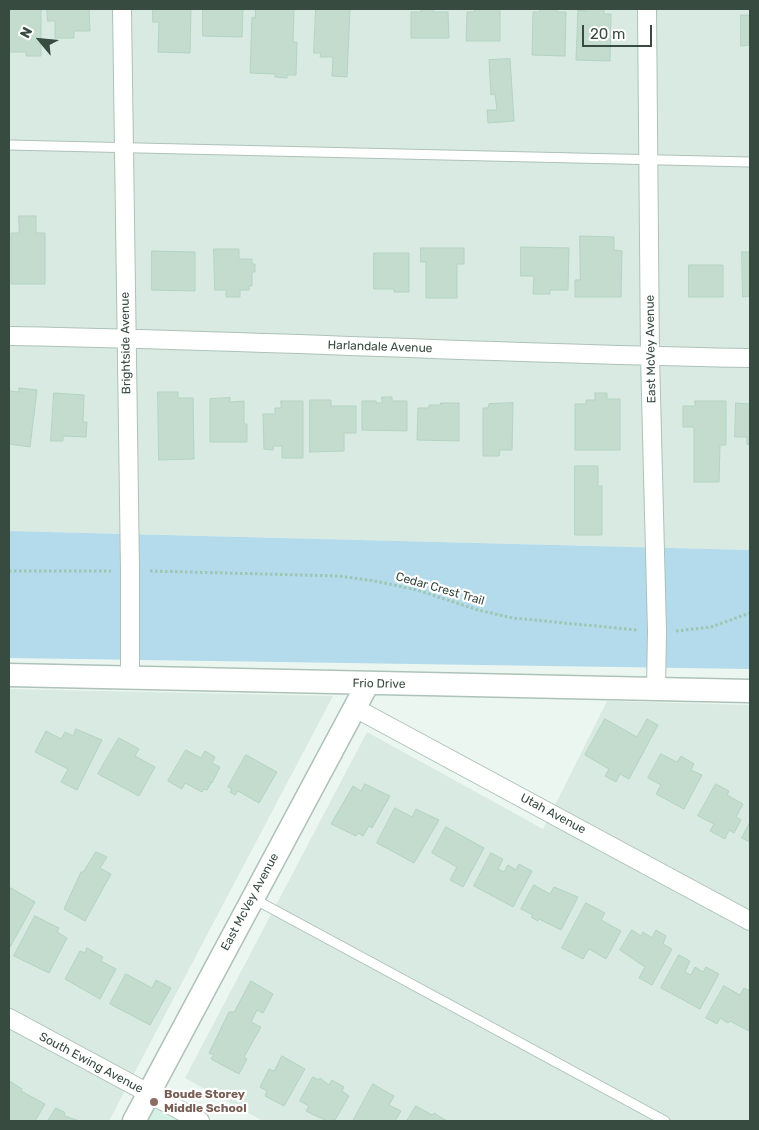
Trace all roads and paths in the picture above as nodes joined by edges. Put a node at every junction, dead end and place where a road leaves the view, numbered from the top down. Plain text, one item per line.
1 (122, 9) edge
2 (648, 9) edge
3 (9, 145) edge
4 (123, 148) junction
5 (648, 159) junction
6 (750, 162) edge
7 (9, 336) edge
8 (126, 338) junction
9 (650, 356) junction
10 (750, 358) edge
11 (9, 571) edge
12 (118, 571) dead end
13 (149, 571) dead end
14 (750, 613) edge
15 (644, 630) dead end
16 (668, 631) dead end
17 (9, 675) edge
18 (130, 677) junction
19 (368, 684) junction
20 (656, 689) junction
21 (750, 690) edge
22 (356, 708) junction
23 (252, 898) junction
24 (750, 921) edge
25 (9, 1018) edge
26 (149, 1094) junction
27 (134, 1121) edge
28 (200, 1121) edge
29 (664, 1121) edge

1 - 4 street, Brightside Avenue
2 - 5 street, East McVey Avenue
3 - 4 lane
4 - 5 lane
4 - 8 street, Brightside Avenue
5 - 6 lane
5 - 9 street, East McVey Avenue
7 - 8 street, Harlandale Avenue
8 - 9 street, Harlandale Avenue
8 - 18 street, Brightside Avenue
9 - 10 street, Harlandale Avenue
9 - 20 street, East McVey Avenue
11 - 12 path
13 - 15 path, Cedar Crest Trail
14 - 16 path
17 - 18 street, Frio Drive
18 - 19 street, Frio Drive
19 - 20 street, Frio Drive
19 - 22 street, East McVey Avenue
20 - 21 street, Frio Drive
22 - 23 street, East McVey Avenue
22 - 24 street, Utah Avenue
23 - 26 street, East McVey Avenue
23 - 29 lane
25 - 26 street, South Ewing Avenue
26 - 27 street, East McVey Avenue
26 - 28 street, South Ewing Avenue

